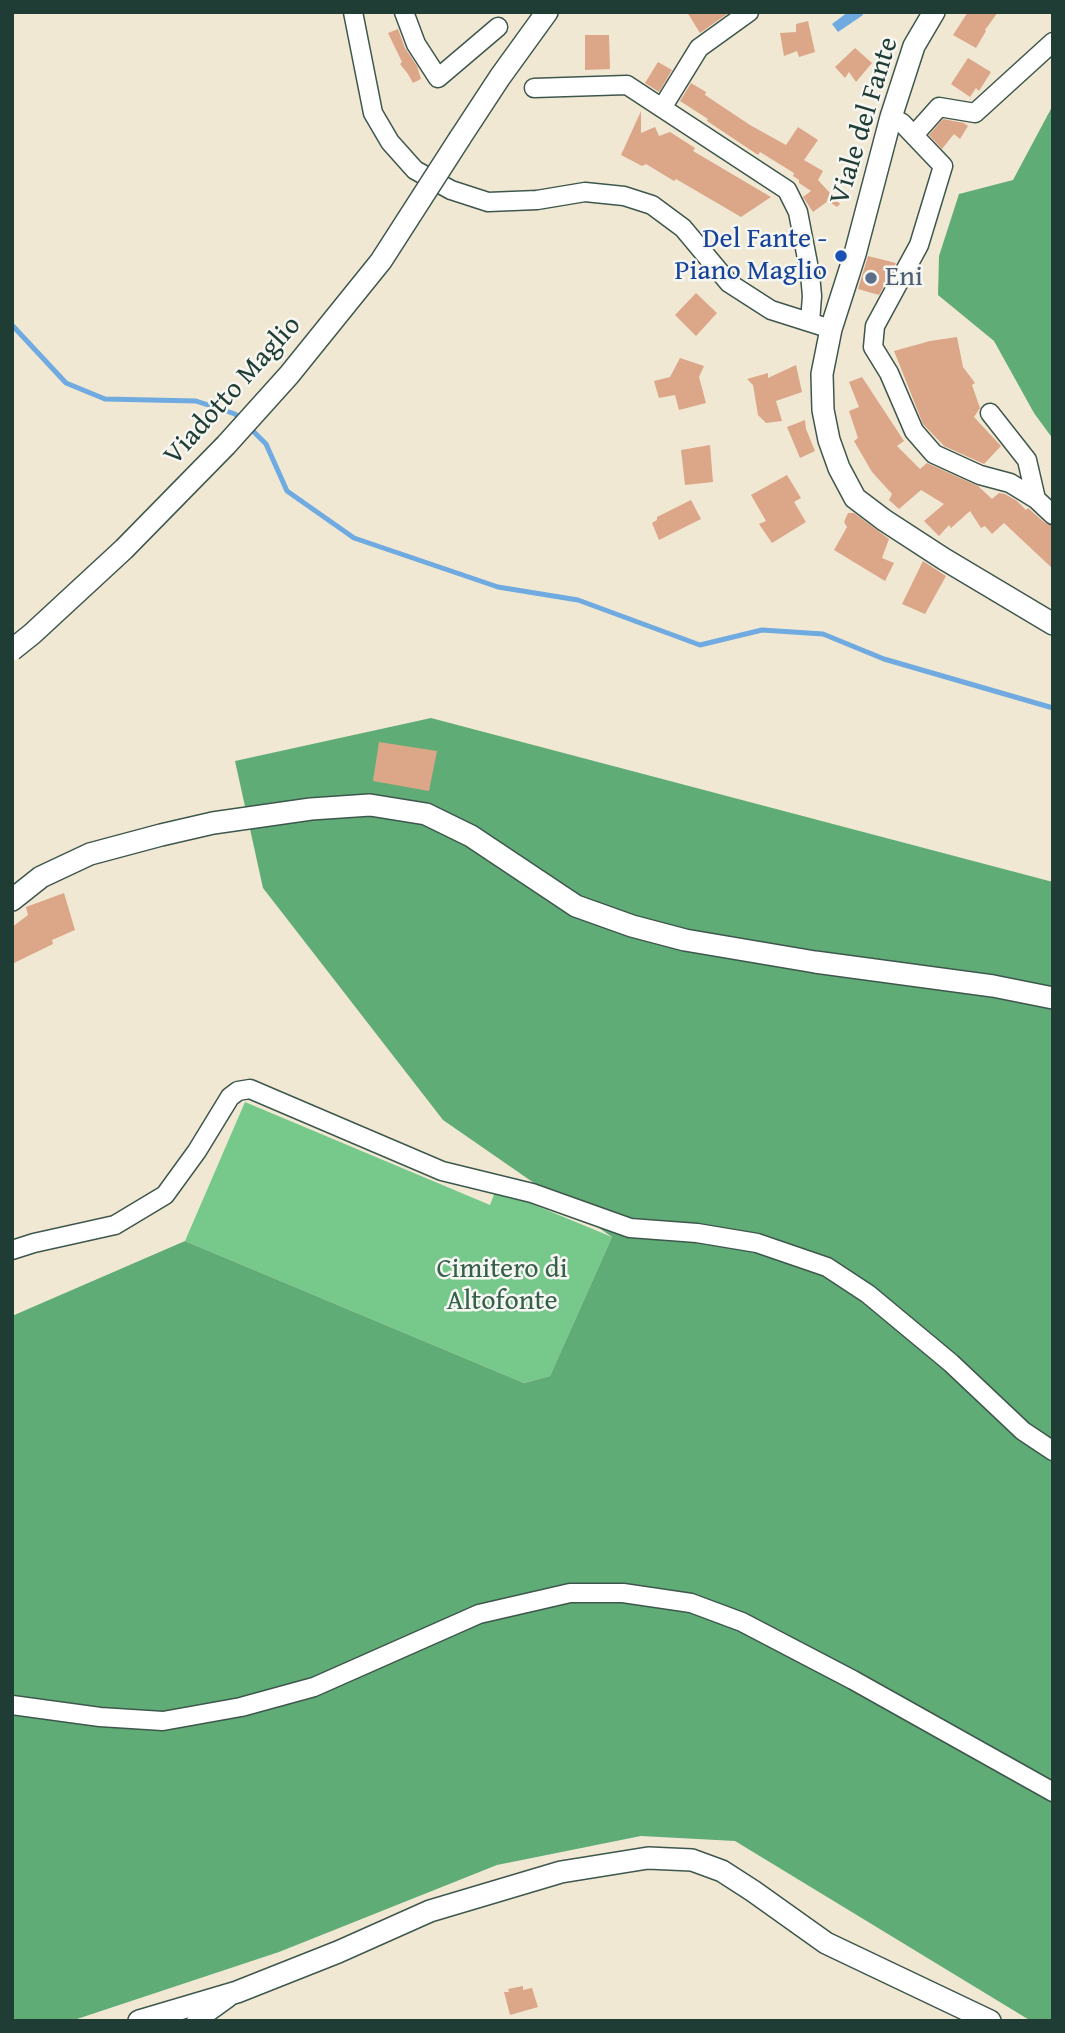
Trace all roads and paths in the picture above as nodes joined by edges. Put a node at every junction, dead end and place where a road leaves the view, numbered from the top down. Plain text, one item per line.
1 (353, 12) edge
2 (404, 12) edge
3 (547, 12) edge
4 (749, 12) edge
5 (934, 12) edge
6 (498, 27) dead end
7 (1053, 42) edge
8 (534, 88) dead end
9 (662, 108) junction
10 (891, 117) junction
11 (914, 135) junction
12 (810, 323) junction
13 (831, 329) junction
14 (990, 413) dead end
15 (1036, 499) junction
16 (1053, 515) edge
17 (1053, 624) edge
18 (12, 649) edge
19 (12, 900) edge
20 (1053, 998) edge
21 (12, 1250) edge
22 (1053, 1451) edge
23 (12, 1705) edge
24 (1053, 1792) edge
25 (237, 1992) junction
26 (139, 2021) edge
27 (196, 2021) edge
28 (990, 2021) edge

1 - 12 street
2 - 6 street
3 - 18 main road, Viadotto Maglio, bridge
4 - 9 street
5 - 10 main road, Viale del Fante
7 - 11 street
8 - 9 street
9 - 12 street
10 - 11 street
10 - 13 main road, Viale del Fante
11 - 15 street
12 - 13 street
13 - 17 main road, Viale del Fante
14 - 15 street
15 - 16 street
19 - 20 main road
21 - 22 street
23 - 24 street
25 - 26 main road
25 - 27 street
25 - 28 main road

